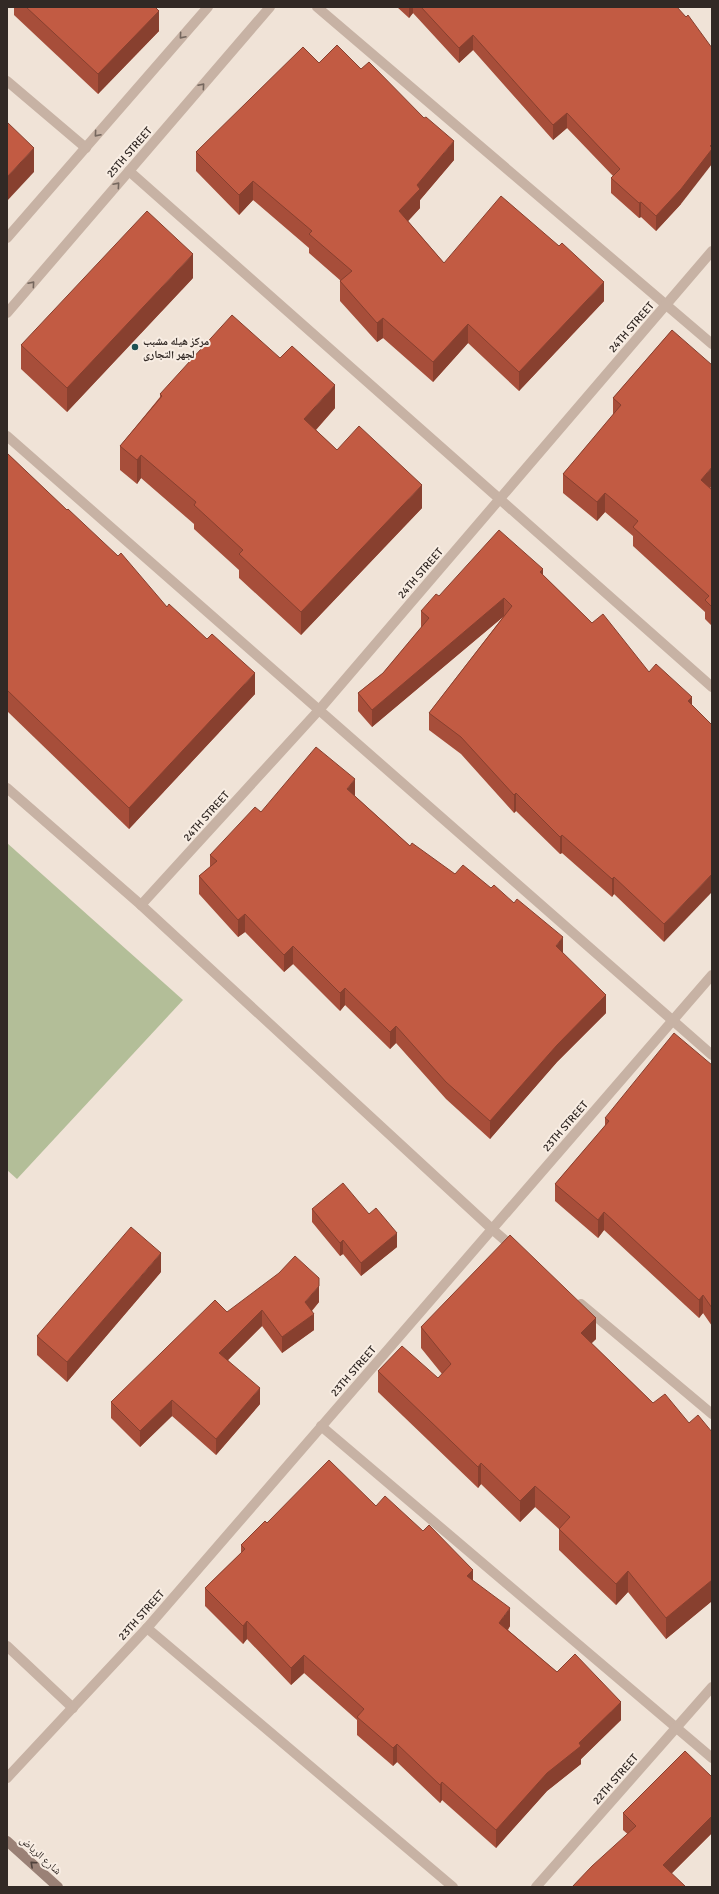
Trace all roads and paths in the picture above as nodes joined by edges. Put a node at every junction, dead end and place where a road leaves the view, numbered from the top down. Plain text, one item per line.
1 (208, 7) edge
2 (270, 7) edge
3 (317, 7) edge
4 (7, 81) edge
5 (86, 148) junction
6 (129, 172) junction
7 (7, 238) edge
8 (712, 251) edge
9 (666, 305) junction
10 (7, 313) edge
11 (712, 344) edge
12 (7, 436) edge
13 (500, 499) junction
14 (712, 687) edge
15 (319, 710) junction
16 (7, 788) edge
17 (141, 905) junction
18 (712, 974) edge
19 (672, 1021) junction
20 (712, 1056) edge
21 (492, 1230) junction
22 (522, 1255) edge
23 (571, 1296) edge
24 (712, 1414) edge
25 (321, 1426) junction
26 (147, 1628) junction
27 (7, 1646) edge
28 (712, 1687) edge
29 (73, 1708) junction
30 (677, 1728) junction
31 (712, 1758) edge
32 (7, 1778) edge
33 (7, 1842) edge
34 (58, 1887) edge
35 (453, 1887) edge
36 (536, 1887) edge

1 -> 5 street
6 -> 2 street, 25TH STREET
3 - 9 street
4 - 5 street
5 - 7 street
10 -> 6 street, 25TH STREET
6 - 13 street
8 - 9 street, 24TH STREET
9 - 11 street
9 - 13 street, 24TH STREET
12 - 15 street
13 - 14 street
13 - 15 street, 24TH STREET
15 - 17 street, 24TH STREET
15 - 19 street
16 - 17 street
17 - 21 street
18 - 19 street, 23TH STREET
19 - 20 street
19 - 21 street, 23TH STREET
21 - 22 street
21 - 25 street, 23TH STREET
23 - 24 street
25 - 26 street, 23TH STREET
25 - 30 street
26 - 29 street, 23TH STREET
26 - 35 street
27 - 29 street
28 - 30 street, 22TH STREET
29 - 32 street, 23TH STREET
30 - 31 street
30 - 36 street, 22TH STREET
34 -> 33 main road, شارع الرياض

